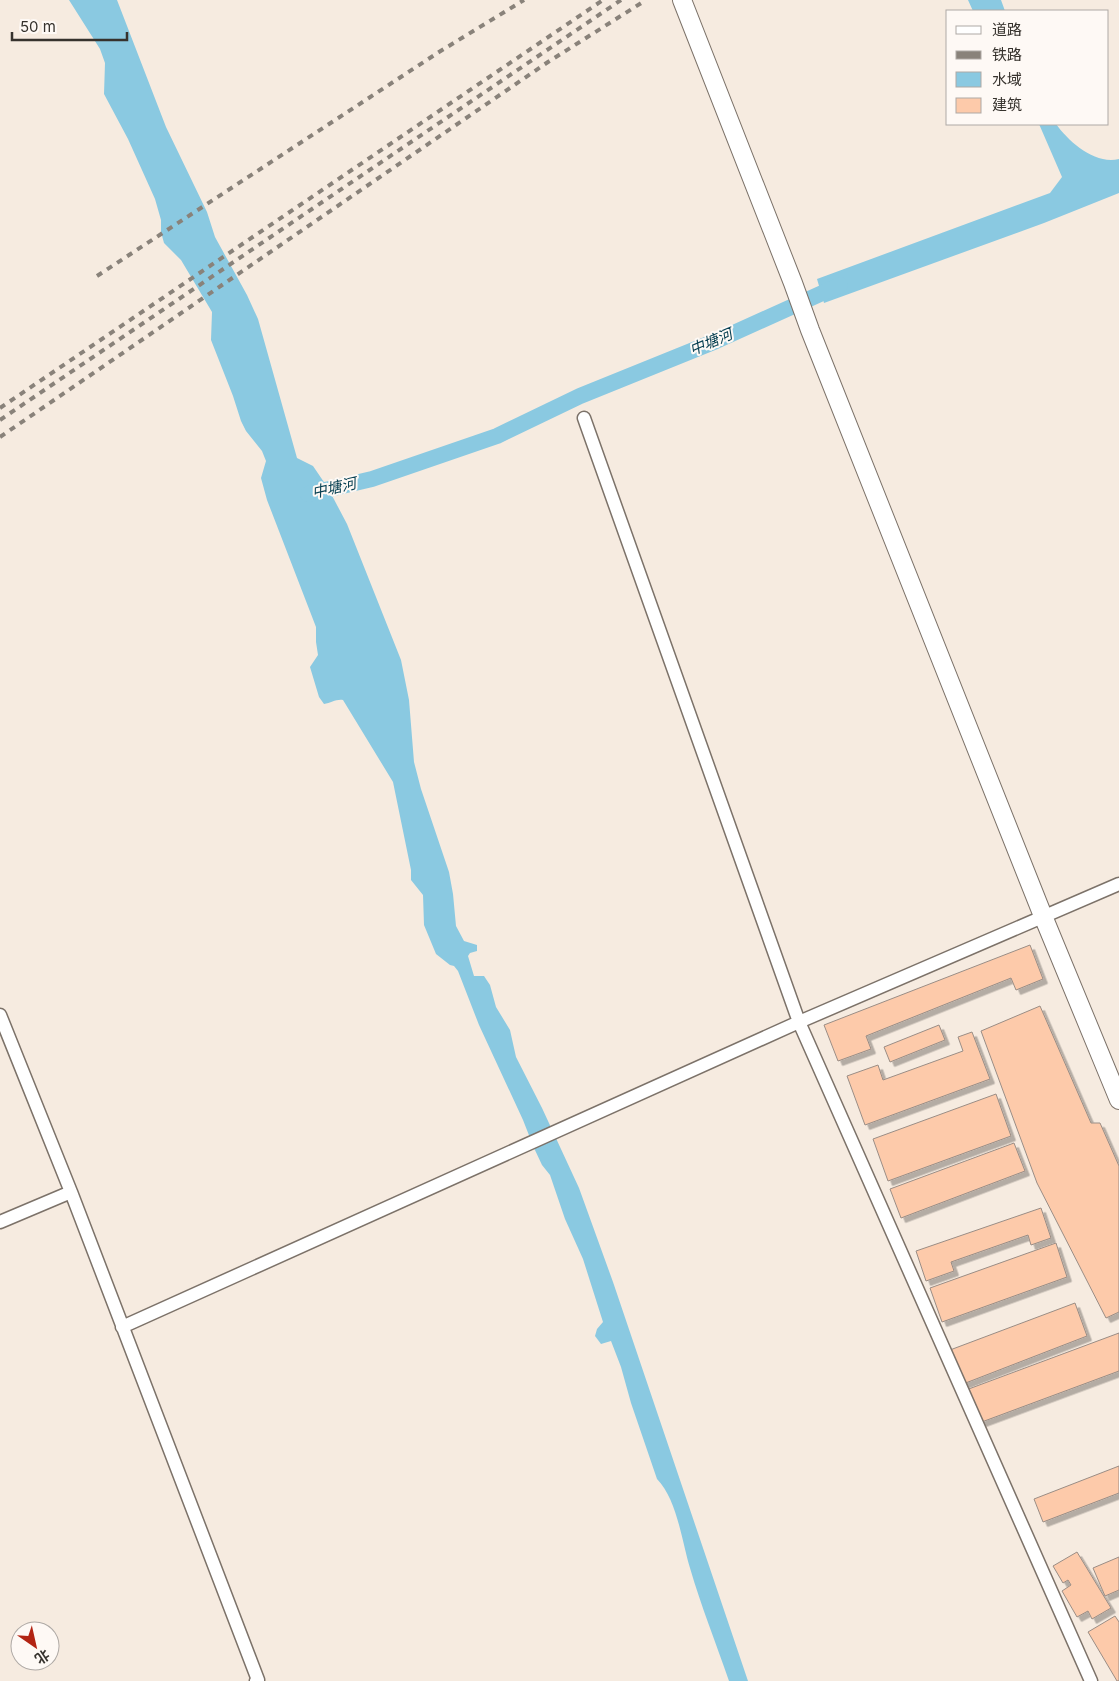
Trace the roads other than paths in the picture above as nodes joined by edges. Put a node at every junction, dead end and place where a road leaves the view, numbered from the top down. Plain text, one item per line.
1 (682, 0) edge
2 (584, 418) dead end
3 (1119, 884) edge
4 (1043, 916) junction
5 (0, 1015) edge
6 (799, 1022) junction
7 (1119, 1100) edge
8 (71, 1192) junction
9 (0, 1222) edge
10 (122, 1327) junction
11 (256, 1681) edge
12 (1091, 1681) edge

1 - 4 main road
2 - 6 street
3 - 4 street
4 - 6 street
4 - 7 main road
5 - 8 street
6 - 10 street
6 - 12 street
8 - 9 street
8 - 10 street
10 - 11 street

